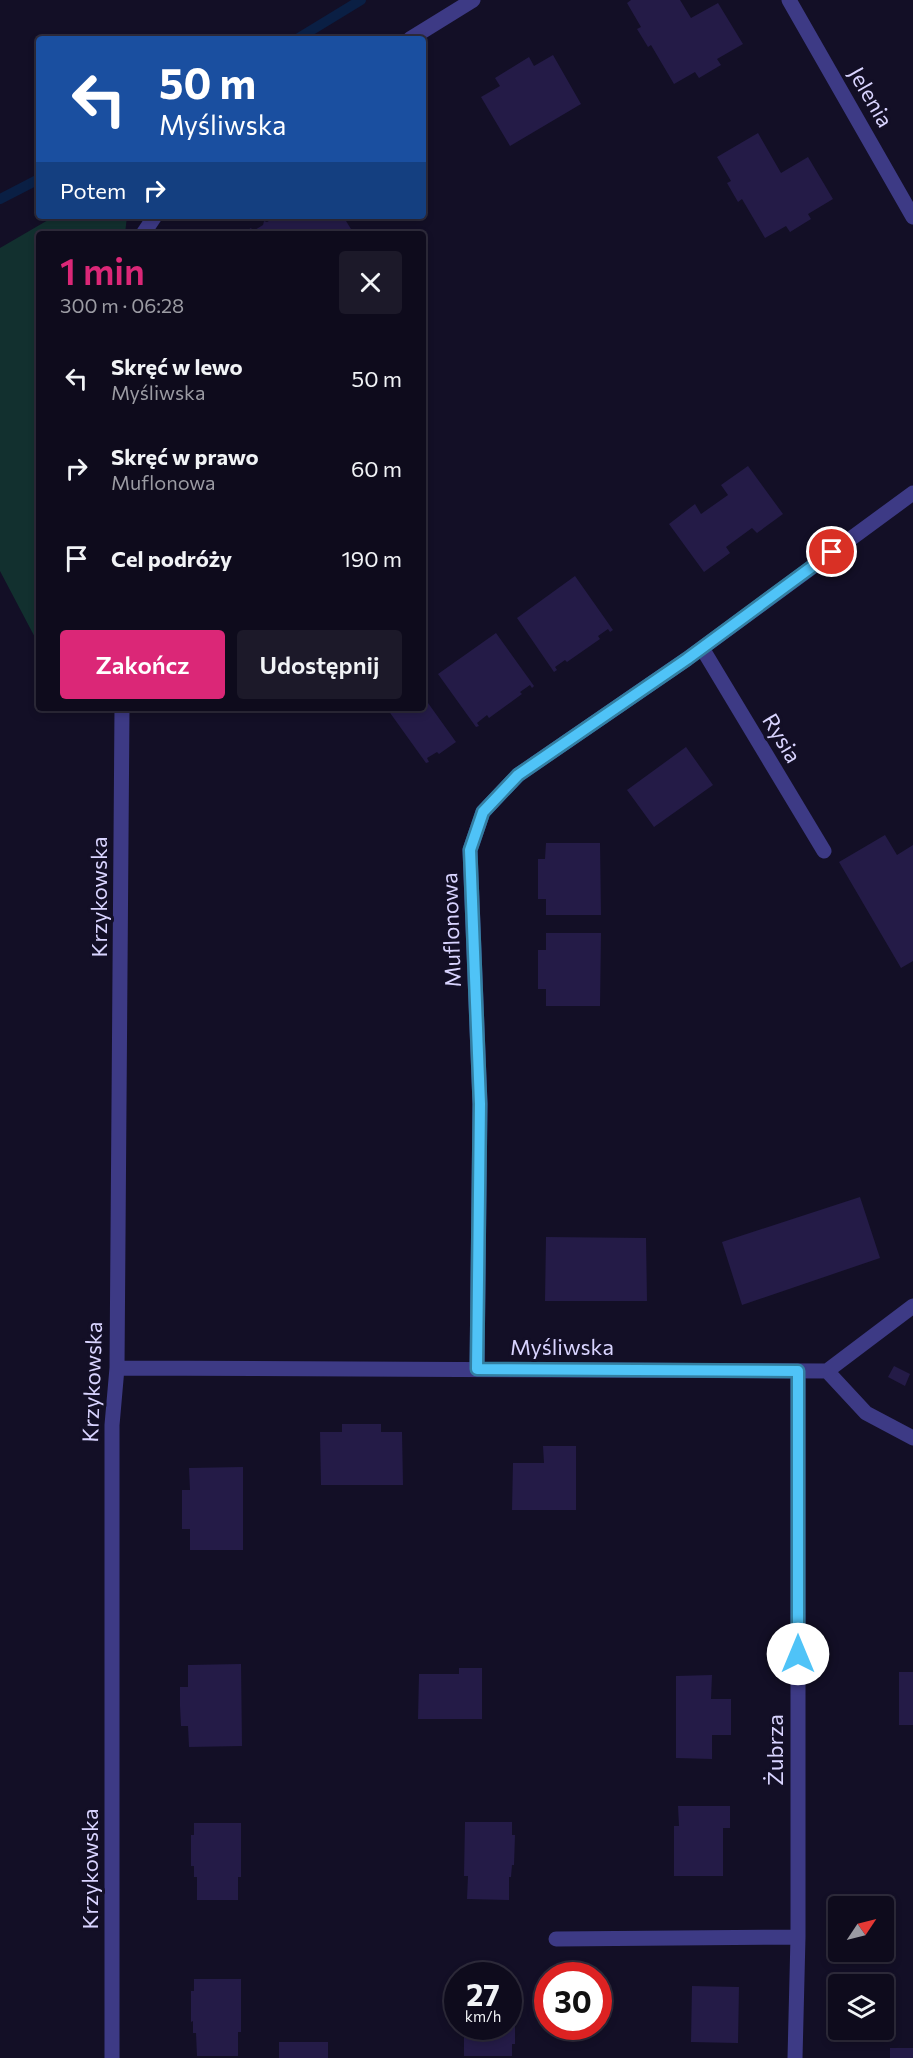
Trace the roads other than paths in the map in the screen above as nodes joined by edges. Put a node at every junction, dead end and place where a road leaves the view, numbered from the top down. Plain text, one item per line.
1 (474, 0) edge
2 (789, 0) edge
3 (415, 36) edge
4 (913, 217) edge
5 (913, 493) edge
6 (702, 648) junction
7 (122, 711) edge
8 (824, 851) dead end
9 (913, 1306) edge
10 (117, 1368) junction
11 (477, 1369) junction
12 (798, 1371) junction
13 (828, 1371) junction
14 (913, 1438) edge
15 (798, 1937) junction
16 (556, 1940) dead end
17 (112, 2058) edge
18 (795, 2058) edge

1 - 3 street
2 - 4 street, Jelenia
5 - 6 street, Muflonowa
6 - 8 street, Rysia
6 - 11 street, Muflonowa
7 - 10 street, Krzykowska
9 - 13 street
10 - 11 street, Myśliwska
10 - 17 street, Krzykowska
11 - 12 street, Myśliwska
12 - 13 street, Myśliwska
12 - 15 street, Żubrza
13 - 14 street
15 - 16 street
15 - 18 street, Żubrza

